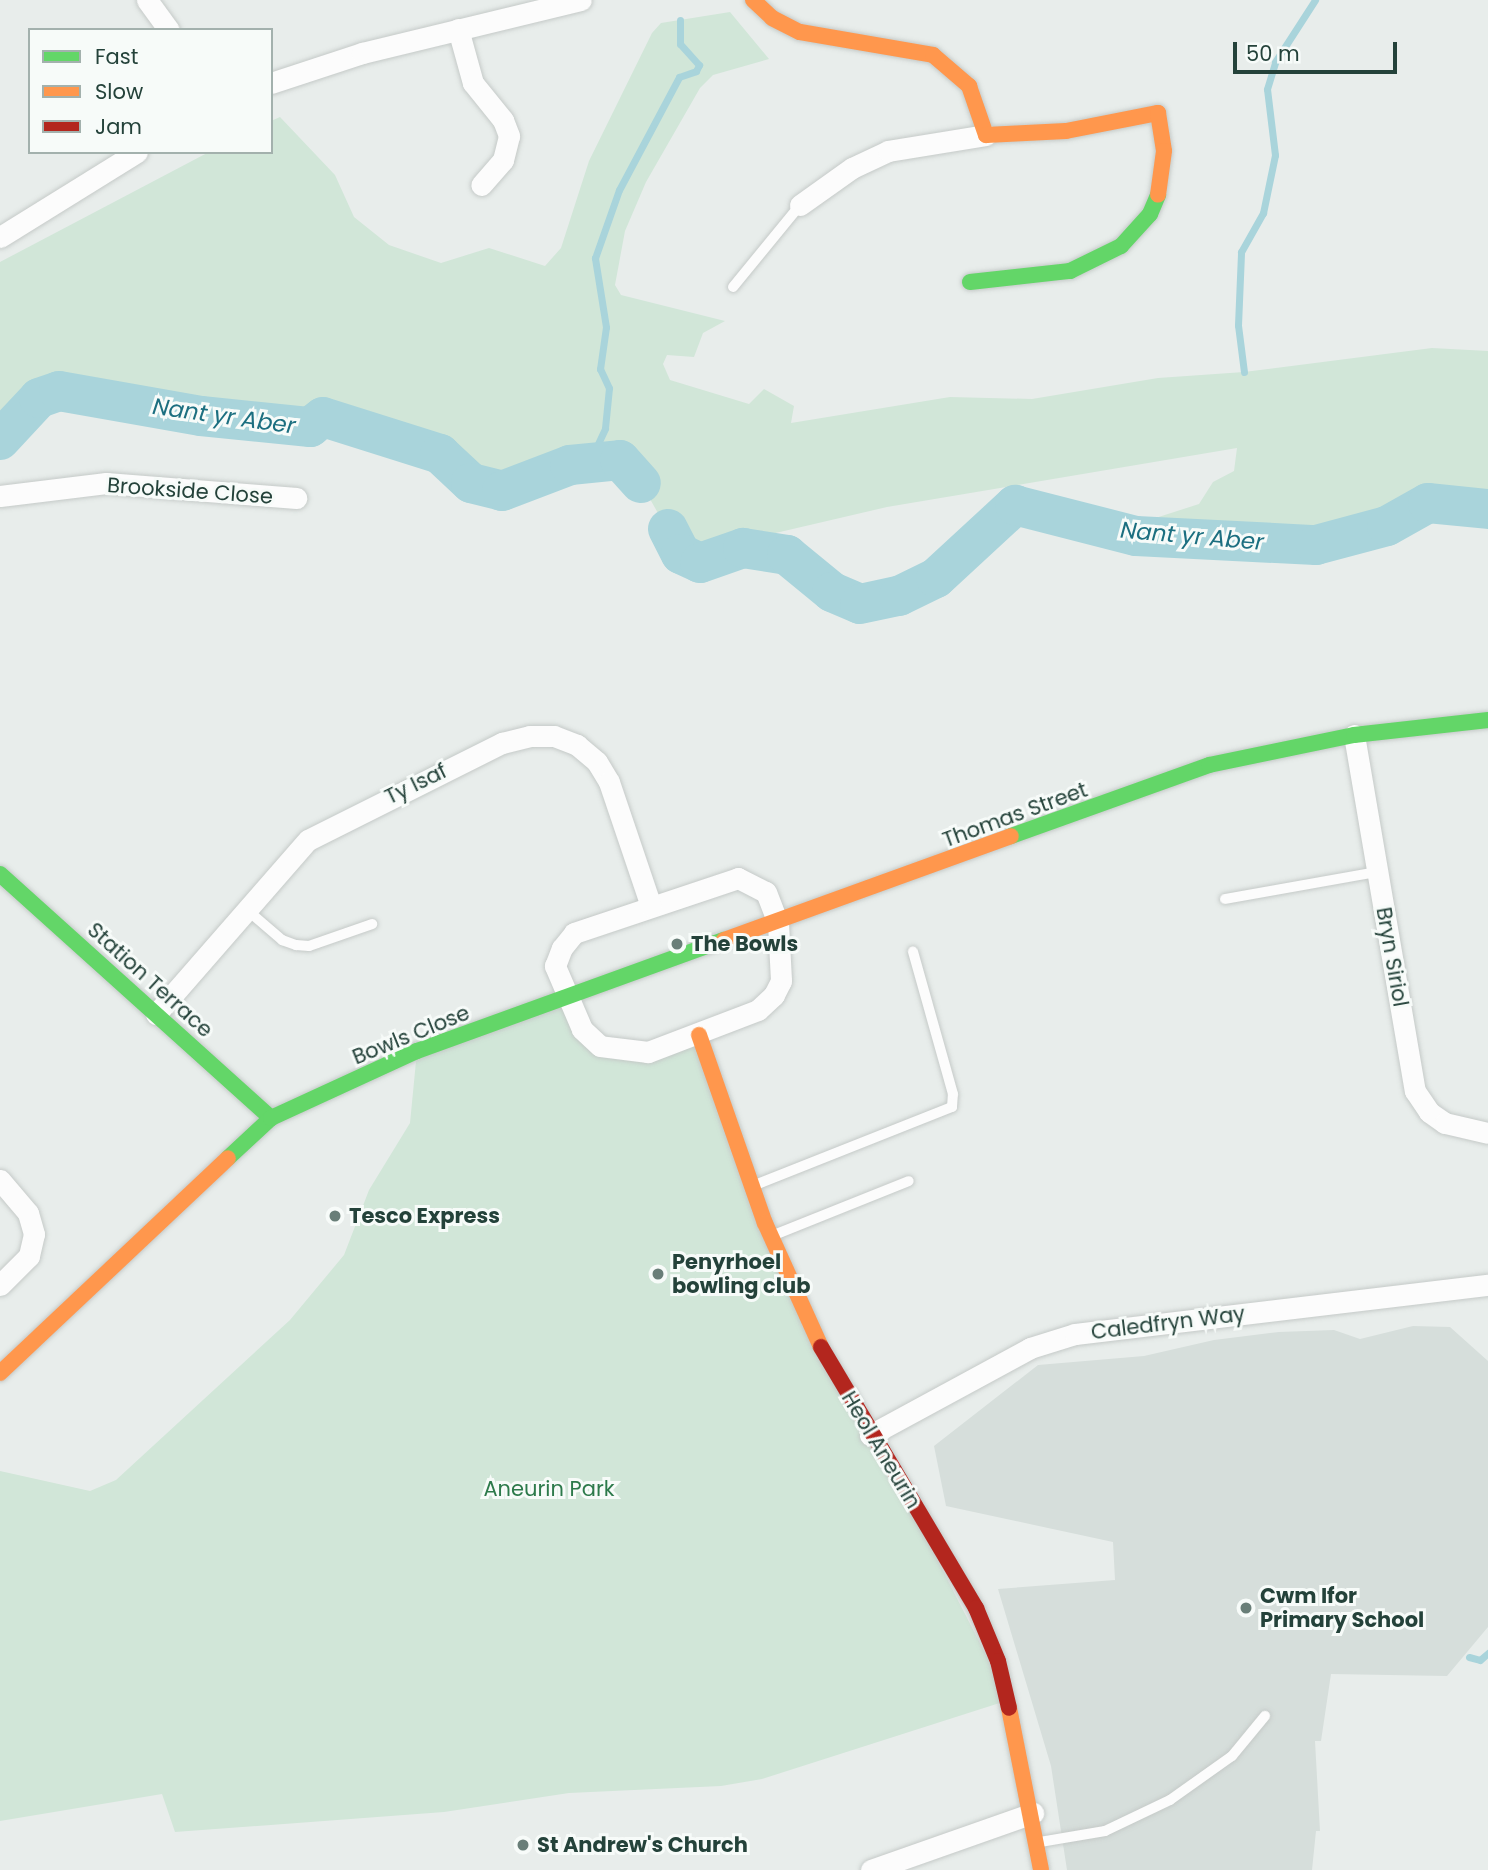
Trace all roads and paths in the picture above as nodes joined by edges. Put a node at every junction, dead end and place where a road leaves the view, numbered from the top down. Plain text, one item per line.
1 (147, 0) edge
2 (581, 0) edge
3 (754, 0) edge
4 (168, 28) edge
5 (458, 29) junction
6 (273, 82) edge
7 (986, 135) junction
8 (134, 154) edge
9 (481, 184) dead end
10 (800, 205) joint
11 (0, 237) edge
12 (970, 282) dead end
13 (733, 287) dead end
14 (0, 496) edge
15 (296, 498) dead end
16 (1488, 720) edge
17 (1354, 735) junction
18 (1377, 872) junction
19 (0, 874) edge
20 (1225, 899) dead end
21 (651, 906) junction
22 (246, 909) junction
23 (778, 923) junction
24 (372, 924) dead end
25 (913, 952) dead end
26 (569, 997) junction
27 (156, 1014) junction
28 (699, 1035) junction
29 (271, 1118) junction
30 (1488, 1133) edge
31 (0, 1180) edge
32 (909, 1181) dead end
33 (752, 1186) junction
34 (771, 1236) junction
35 (0, 1285) edge
36 (1488, 1285) edge
37 (0, 1373) edge
38 (870, 1435) junction
39 (1265, 1716) dead end
40 (1033, 1813) junction
41 (1038, 1843) junction
42 (872, 1870) edge
43 (1041, 1870) edge

1 - 4 street
2 - 5 street
3 - 7 main road
5 - 6 street
5 - 9 street
7 - 10 street
7 - 12 main road
8 - 11 street
10 - 13 lane
14 - 15 street, Brookside Close
16 - 17 main road, Thomas Street
17 - 18 street, Bryn Siriol
17 - 23 main road, Thomas Street
18 - 20 lane
18 - 30 street, Bryn Siriol
19 - 27 main road, Station Terrace
21 - 22 street, Ty Isaf
21 - 23 street
21 - 26 street
22 - 24 lane
22 - 27 street, Ty Isaf
23 - 26 main road, Thomas Street
23 - 28 street
25 - 33 lane
26 - 28 street
26 - 29 main road, Bowls Close
27 - 29 main road, Station Terrace
28 - 33 main road, Heol Aneurin
29 - 37 main road, Bowls Close
31 - 35 street
32 - 34 lane
33 - 34 main road, Heol Aneurin
34 - 38 main road, Heol Aneurin
36 - 38 street, Caledfryn Way
38 - 40 main road, Heol Aneurin
39 - 41 lane
40 - 41 main road, Heol Aneurin
40 - 42 street
41 - 43 main road, Heol Aneurin

